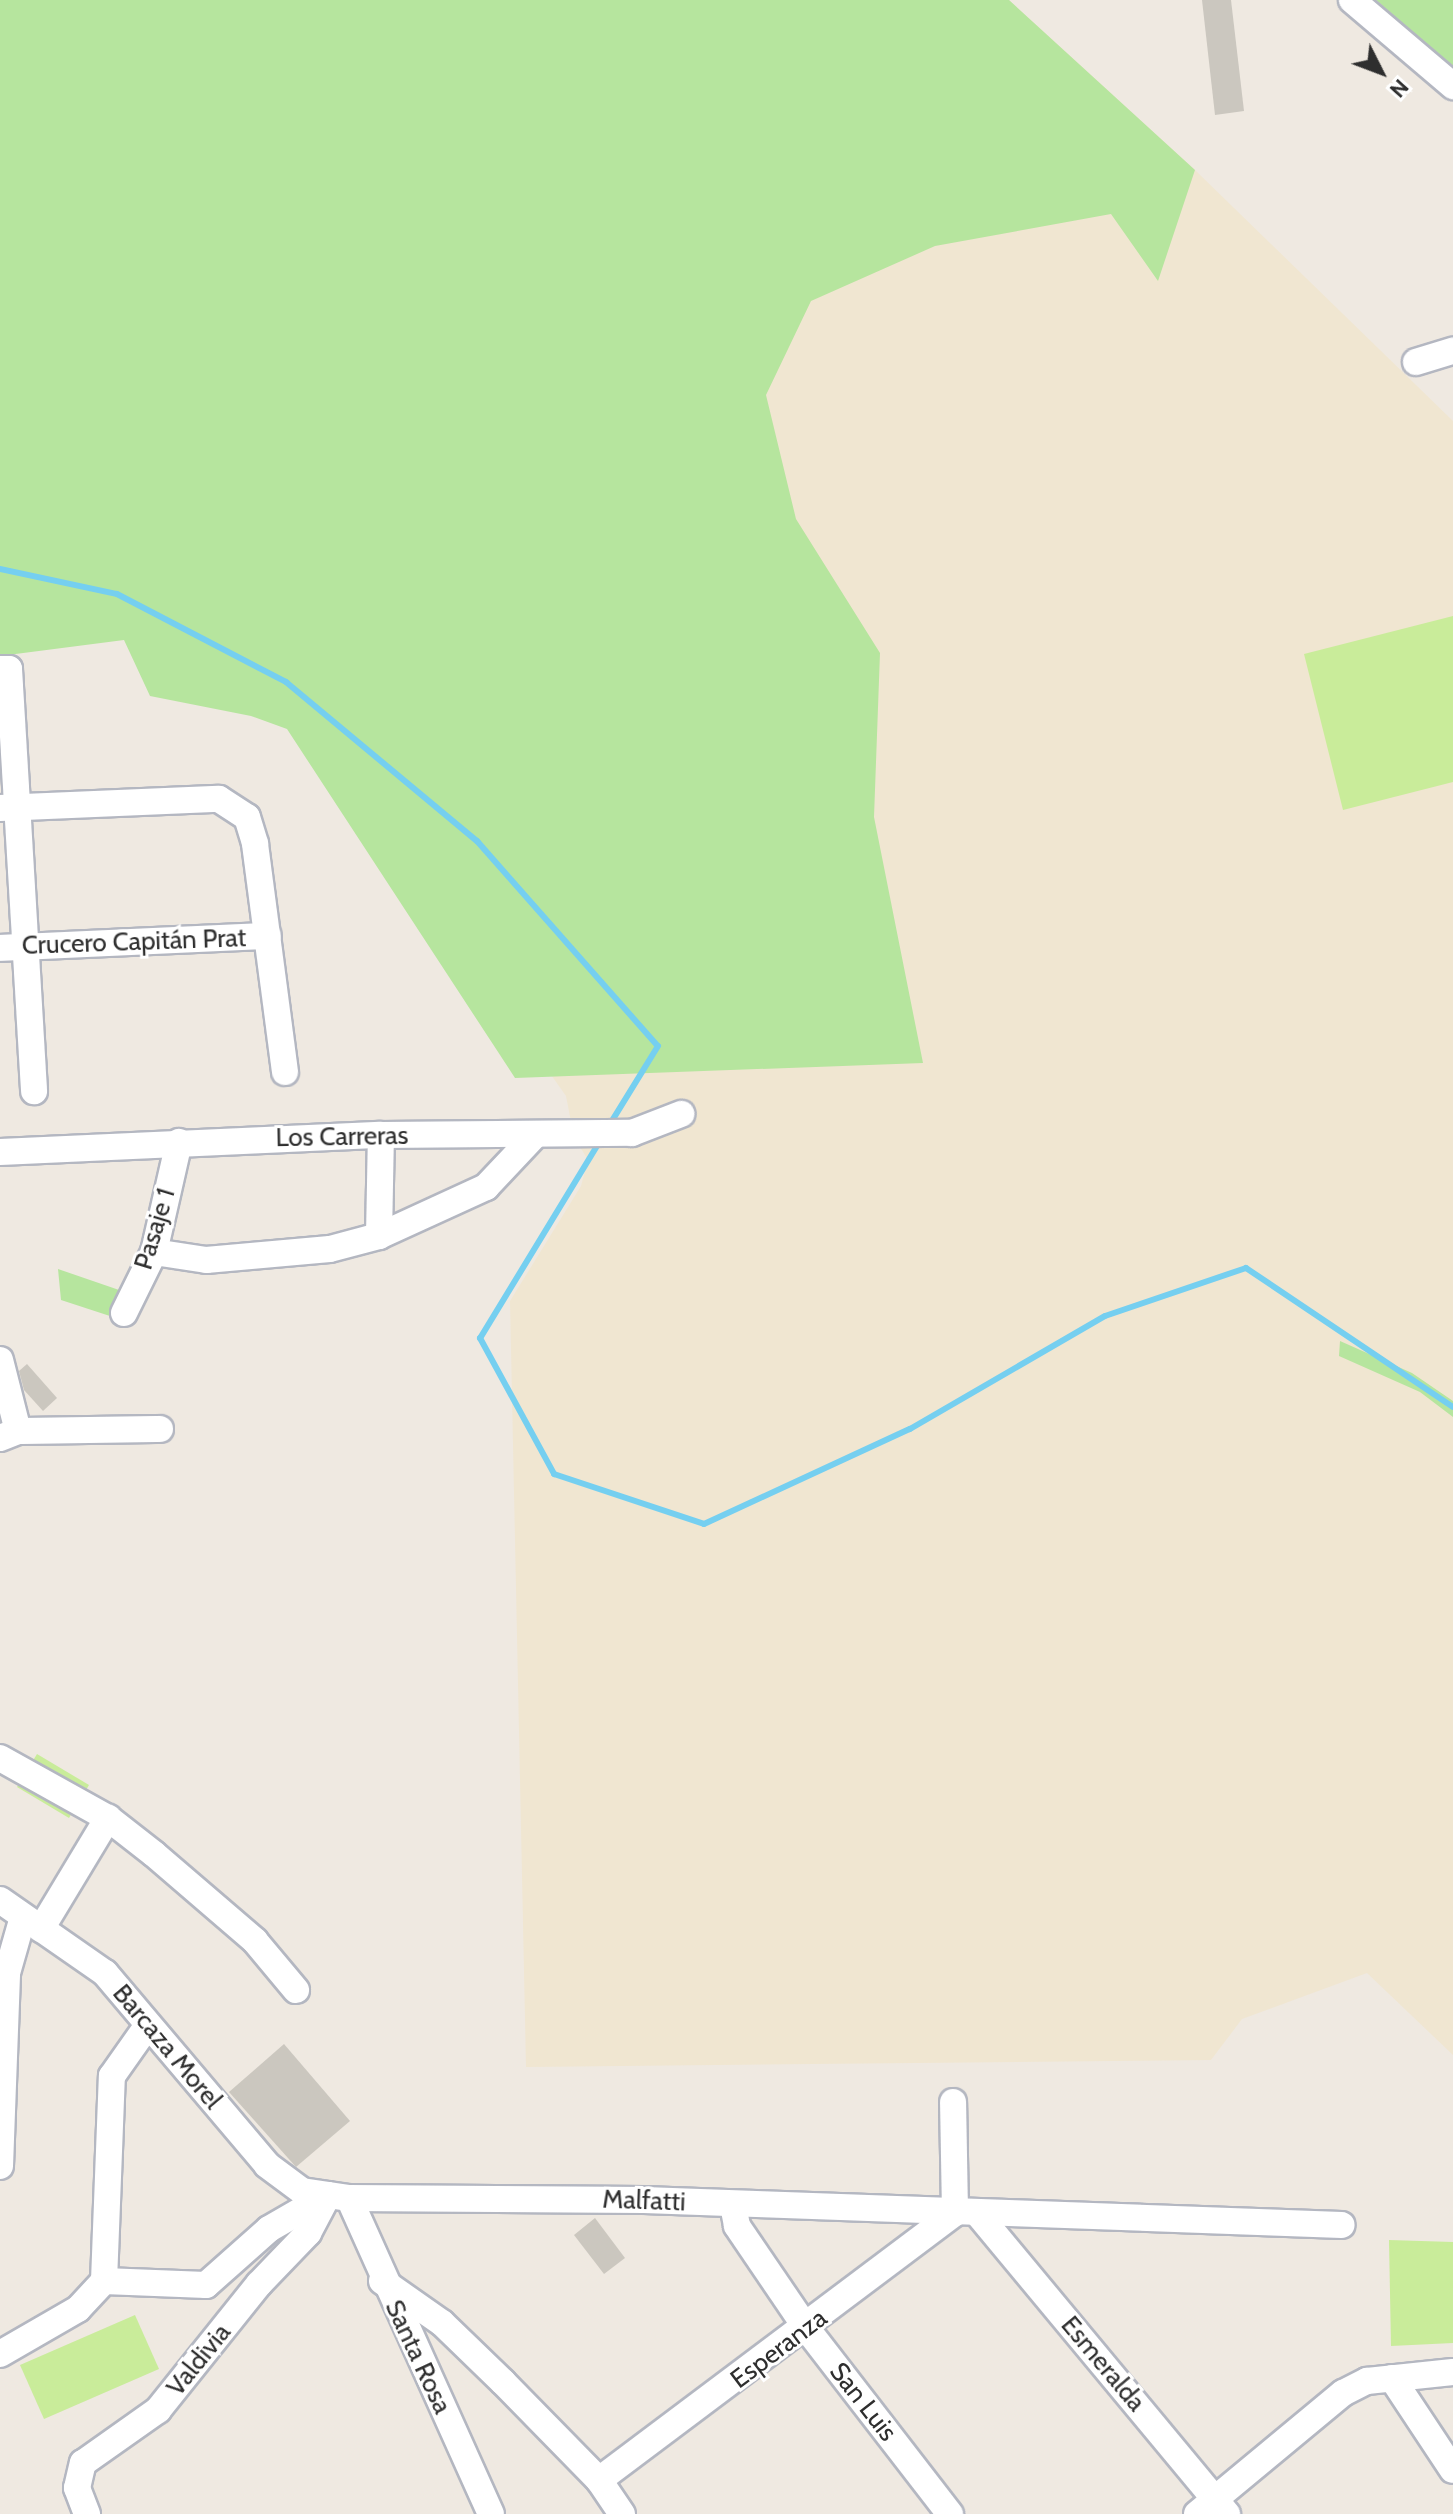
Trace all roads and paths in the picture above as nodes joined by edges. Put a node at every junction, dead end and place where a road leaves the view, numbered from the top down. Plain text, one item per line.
1 (1352, 0) edge
2 (1453, 86) edge
3 (1453, 351) edge
4 (1416, 362) dead end
5 (4, 669) edge
6 (7, 808) edge
7 (268, 936) junction
8 (11, 947) edge
9 (285, 1072) dead end
10 (34, 1091) dead end
11 (681, 1114) dead end
12 (381, 1135) junction
13 (535, 1135) junction
14 (179, 1142) junction
15 (0, 1152) edge
16 (379, 1236) junction
17 (154, 1252) junction
18 (124, 1313) dead end
19 (0, 1360) edge
20 (160, 1429) dead end
21 (9, 1435) edge
22 (0, 1758) edge
23 (108, 1818) junction
24 (0, 1900) edge
25 (32, 1923) junction
26 (296, 1990) dead end
27 (148, 2025) junction
28 (953, 2102) dead end
29 (0, 2166) edge
30 (338, 2197) junction
31 (733, 2205) junction
32 (966, 2214) junction
33 (1342, 2225) dead end
34 (382, 2280) junction
35 (104, 2281) junction
36 (807, 2329) junction
37 (0, 2354) edge
38 (1453, 2372) edge
39 (1392, 2378) junction
40 (1453, 2470) edge
41 (599, 2480) junction
42 (1213, 2509) edge
43 (483, 2512) edge
44 (87, 2514) edge
45 (622, 2514) edge
46 (950, 2514) edge

1 - 2 street
3 - 4 street
5 - 6 street
6 - 7 street
6 - 8 street
7 - 8 street, Crucero Capitán Prat
7 - 9 street
8 - 10 street
11 - 13 street, Los Carreras
12 - 13 street, Los Carreras
12 - 14 street, Los Carreras
12 - 16 street
13 - 16 street
14 - 15 street, Los Carreras
14 - 17 street, Pasaje 1
16 - 17 street
17 - 18 street, Pasaje 1
19 - 21 street
20 - 21 street
22 - 23 street
23 - 25 street
23 - 26 street
24 - 25 street, Barcaza Morel
25 - 27 street, Barcaza Morel
25 - 29 street
27 - 30 street, Barcaza Morel
27 - 35 street
28 - 32 street
30 - 31 street, Malfatti
30 - 34 street, Santa Rosa
30 - 35 street
30 - 44 street, Valdivia
31 - 32 street, Malfatti
31 - 36 street, San Luis
32 - 33 street, Malfatti
32 - 36 street, Esperanza
32 - 42 street, Esmeralda
34 - 41 street
34 - 43 street, Santa Rosa
35 - 37 street
36 - 41 street, Esperanza
36 - 46 street, San Luis
38 - 39 street
39 - 40 street
39 - 42 street
41 - 45 street

